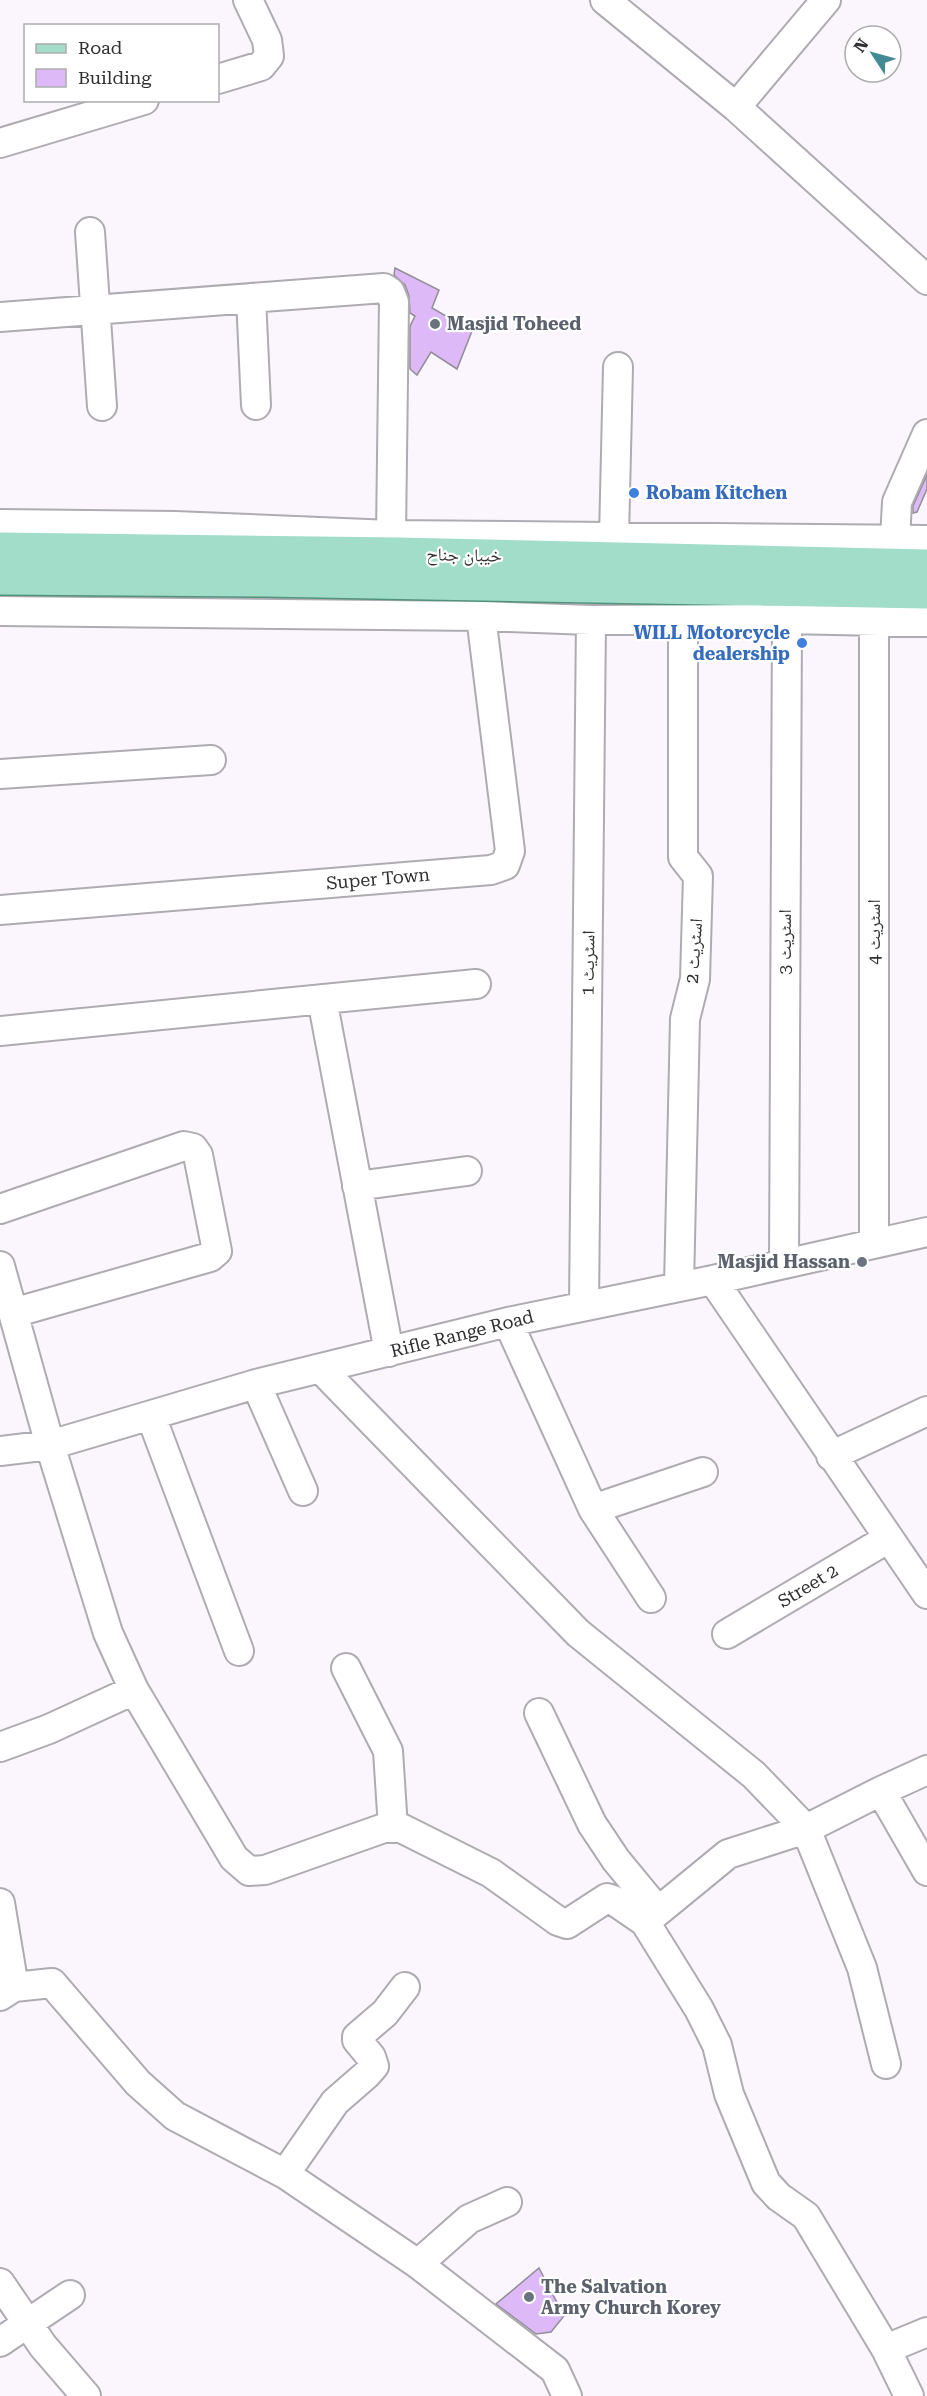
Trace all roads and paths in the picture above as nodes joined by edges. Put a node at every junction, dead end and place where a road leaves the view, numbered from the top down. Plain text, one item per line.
1 (248, 0) edge
2 (605, 0) edge
3 (826, 0) edge
4 (219, 79) edge
5 (137, 102) edge
6 (736, 107) junction
7 (0, 143) edge
8 (90, 232) dead end
9 (927, 280) edge
10 (251, 298) junction
11 (95, 310) junction
12 (0, 317) edge
13 (618, 367) dead end
14 (256, 405) dead end
15 (102, 406) dead end
16 (927, 434) edge
17 (0, 524) edge
18 (390, 535) junction
19 (614, 538) junction
20 (895, 540) junction
21 (927, 540) edge
22 (0, 549) edge
23 (927, 566) edge
24 (0, 578) edge
25 (927, 592) edge
26 (0, 611) edge
27 (482, 616) junction
28 (787, 619) junction
29 (591, 620) junction
30 (683, 620) junction
31 (874, 621) junction
32 (927, 622) edge
33 (212, 760) dead end
34 (0, 774) edge
35 (0, 910) edge
36 (476, 984) dead end
37 (322, 999) junction
38 (0, 1031) edge
39 (467, 1171) dead end
40 (357, 1186) junction
41 (0, 1209) edge
42 (927, 1232) edge
43 (874, 1243) junction
44 (784, 1264) junction
45 (0, 1266) edge
46 (712, 1280) junction
47 (680, 1286) junction
48 (584, 1306) junction
49 (13, 1313) junction
50 (508, 1322) junction
51 (389, 1353) junction
52 (321, 1369) junction
53 (256, 1384) junction
54 (927, 1411) edge
55 (151, 1416) junction
56 (50, 1445) junction
57 (0, 1451) edge
58 (831, 1456) junction
59 (704, 1472) dead end
60 (303, 1491) dead end
61 (593, 1509) junction
62 (889, 1538) junction
63 (927, 1594) edge
64 (651, 1598) dead end
65 (727, 1634) dead end
66 (239, 1651) dead end
67 (346, 1668) dead end
68 (134, 1690) junction
69 (539, 1713) dead end
70 (0, 1746) edge
71 (927, 1770) edge
72 (881, 1791) junction
73 (393, 1828) junction
74 (806, 1829) junction
75 (927, 1871) edge
76 (0, 1903) edge
77 (651, 1916) junction
78 (405, 1987) dead end
79 (7, 1991) edge
80 (886, 2064) dead end
81 (285, 2174) junction
82 (507, 2202) dead end
83 (418, 2264) junction
84 (0, 2283) edge
85 (70, 2295) dead end
86 (27, 2322) junction
87 (927, 2332) edge
88 (0, 2342) edge
89 (886, 2349) junction
90 (73, 2391) edge
91 (567, 2396) edge
92 (909, 2396) edge

1 - 4 street
2 - 6 street
3 - 6 street
5 - 7 street
6 - 9 street
8 - 11 street
10 - 11 street
10 - 14 street
10 - 18 street
11 - 12 street
11 - 15 street
13 - 19 street
16 - 20 street
17 - 18 street
18 - 19 street
19 - 20 street
20 - 21 street
22 - 23 main road, خیبان جناح
24 - 25 main road, خیبان جناح
26 - 27 street
27 - 29 street
27 - 35 street, Super Town
28 - 30 street
28 - 31 street
28 - 44 street, اسٹریٹ 3
29 - 30 street
29 - 48 street, اسٹریٹ 1
30 - 47 street, اسٹریٹ 2
31 - 32 street
31 - 43 street, اسٹریٹ 4
33 - 34 street
36 - 37 street
37 - 38 street
37 - 40 street
39 - 40 street
40 - 51 street
41 - 49 street
42 - 43 street, Rifle Range Road
43 - 44 street, Rifle Range Road
44 - 46 street, Rifle Range Road
45 - 49 street
46 - 47 street, Rifle Range Road
46 - 58 street
47 - 48 street, Rifle Range Road
48 - 50 street, Rifle Range Road
49 - 56 street
50 - 51 street, Rifle Range Road
50 - 61 street
51 - 52 street, Rifle Range Road
52 - 53 street, Rifle Range Road
52 - 74 street
53 - 55 street, Rifle Range Road
53 - 60 street
54 - 58 street
55 - 56 street, Rifle Range Road
55 - 66 street
56 - 57 street, Rifle Range Road
56 - 68 street
58 - 62 street
59 - 61 street
61 - 64 street
62 - 63 street
62 - 65 street, Street 2
67 - 73 street
68 - 70 street
68 - 73 street
69 - 77 street
71 - 72 street
72 - 74 street
72 - 75 street
73 - 77 street
74 - 77 street
74 - 80 street
76 - 79 street
77 - 89 street
78 - 81 street
79 - 81 street
81 - 83 street
82 - 83 street
83 - 91 street
84 - 86 street
85 - 86 street
86 - 88 street
86 - 90 street
87 - 89 street
89 - 92 street

